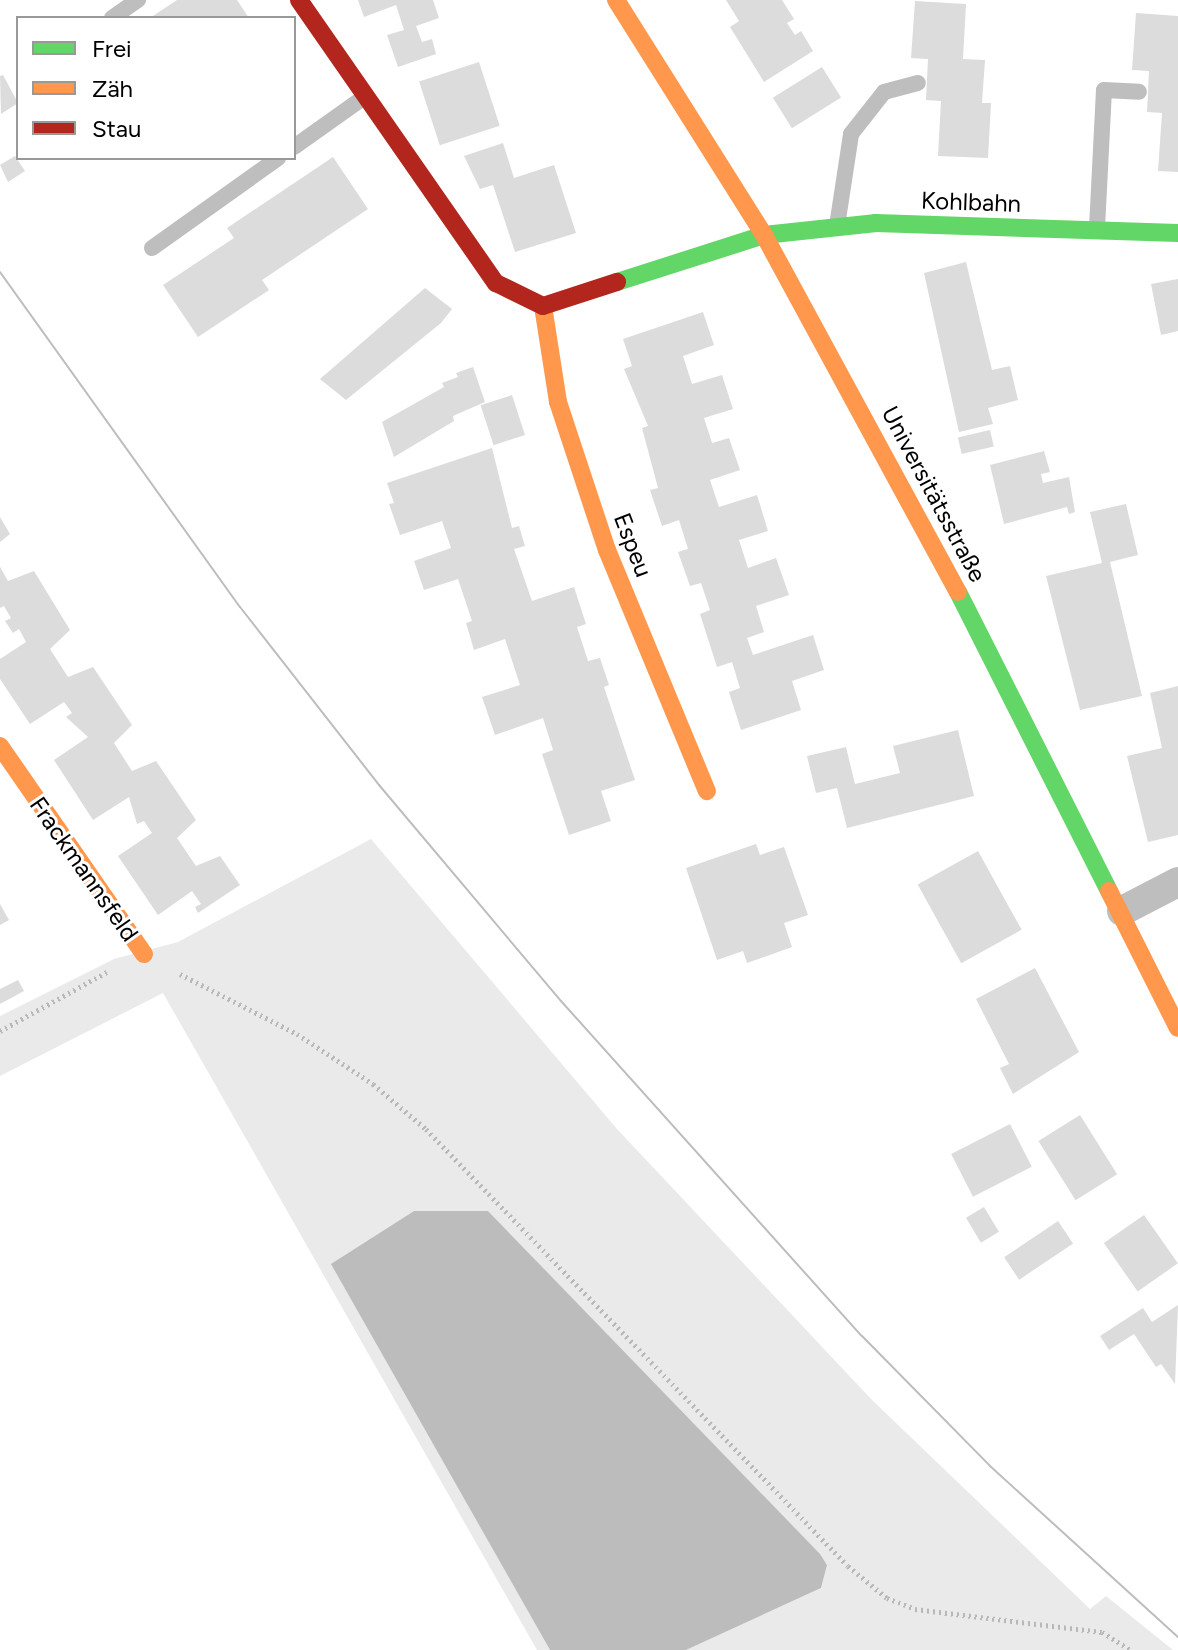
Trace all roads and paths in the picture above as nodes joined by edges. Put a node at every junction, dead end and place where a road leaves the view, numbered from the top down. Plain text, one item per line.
1 (138, 0) edge
2 (299, 0) edge
3 (616, 0) edge
4 (115, 16) edge
5 (918, 83) dead end
6 (1139, 92) dead end
7 (364, 97) junction
8 (296, 146) edge
9 (275, 160) edge
10 (837, 227) junction
11 (1097, 230) junction
12 (1178, 233) edge
13 (764, 235) junction
14 (152, 248) dead end
15 (543, 306) junction
16 (0, 746) edge
17 (12, 791) edge
18 (707, 791) dead end
19 (1178, 882) edge
20 (1122, 911) junction
21 (144, 954) junction
22 (1178, 1028) edge
23 (0, 1031) edge
24 (1131, 1650) edge

1 - 4 lane
2 - 7 street
3 - 13 street, Universitätsstraße
5 - 10 lane
6 - 11 lane
7 - 8 lane
7 - 15 street
9 - 14 lane
10 - 11 street, Kohlbahn
10 - 13 street, Kohlbahn
11 - 12 street, Kohlbahn
13 - 15 street
13 - 20 street, Universitätsstraße
15 - 18 street, Espeu
16 - 17 street, Frackmannsfeld
17 - 21 street, Frackmannsfeld
19 - 20 street
20 - 22 street, Universitätsstraße
21 - 23 path
21 - 24 path

